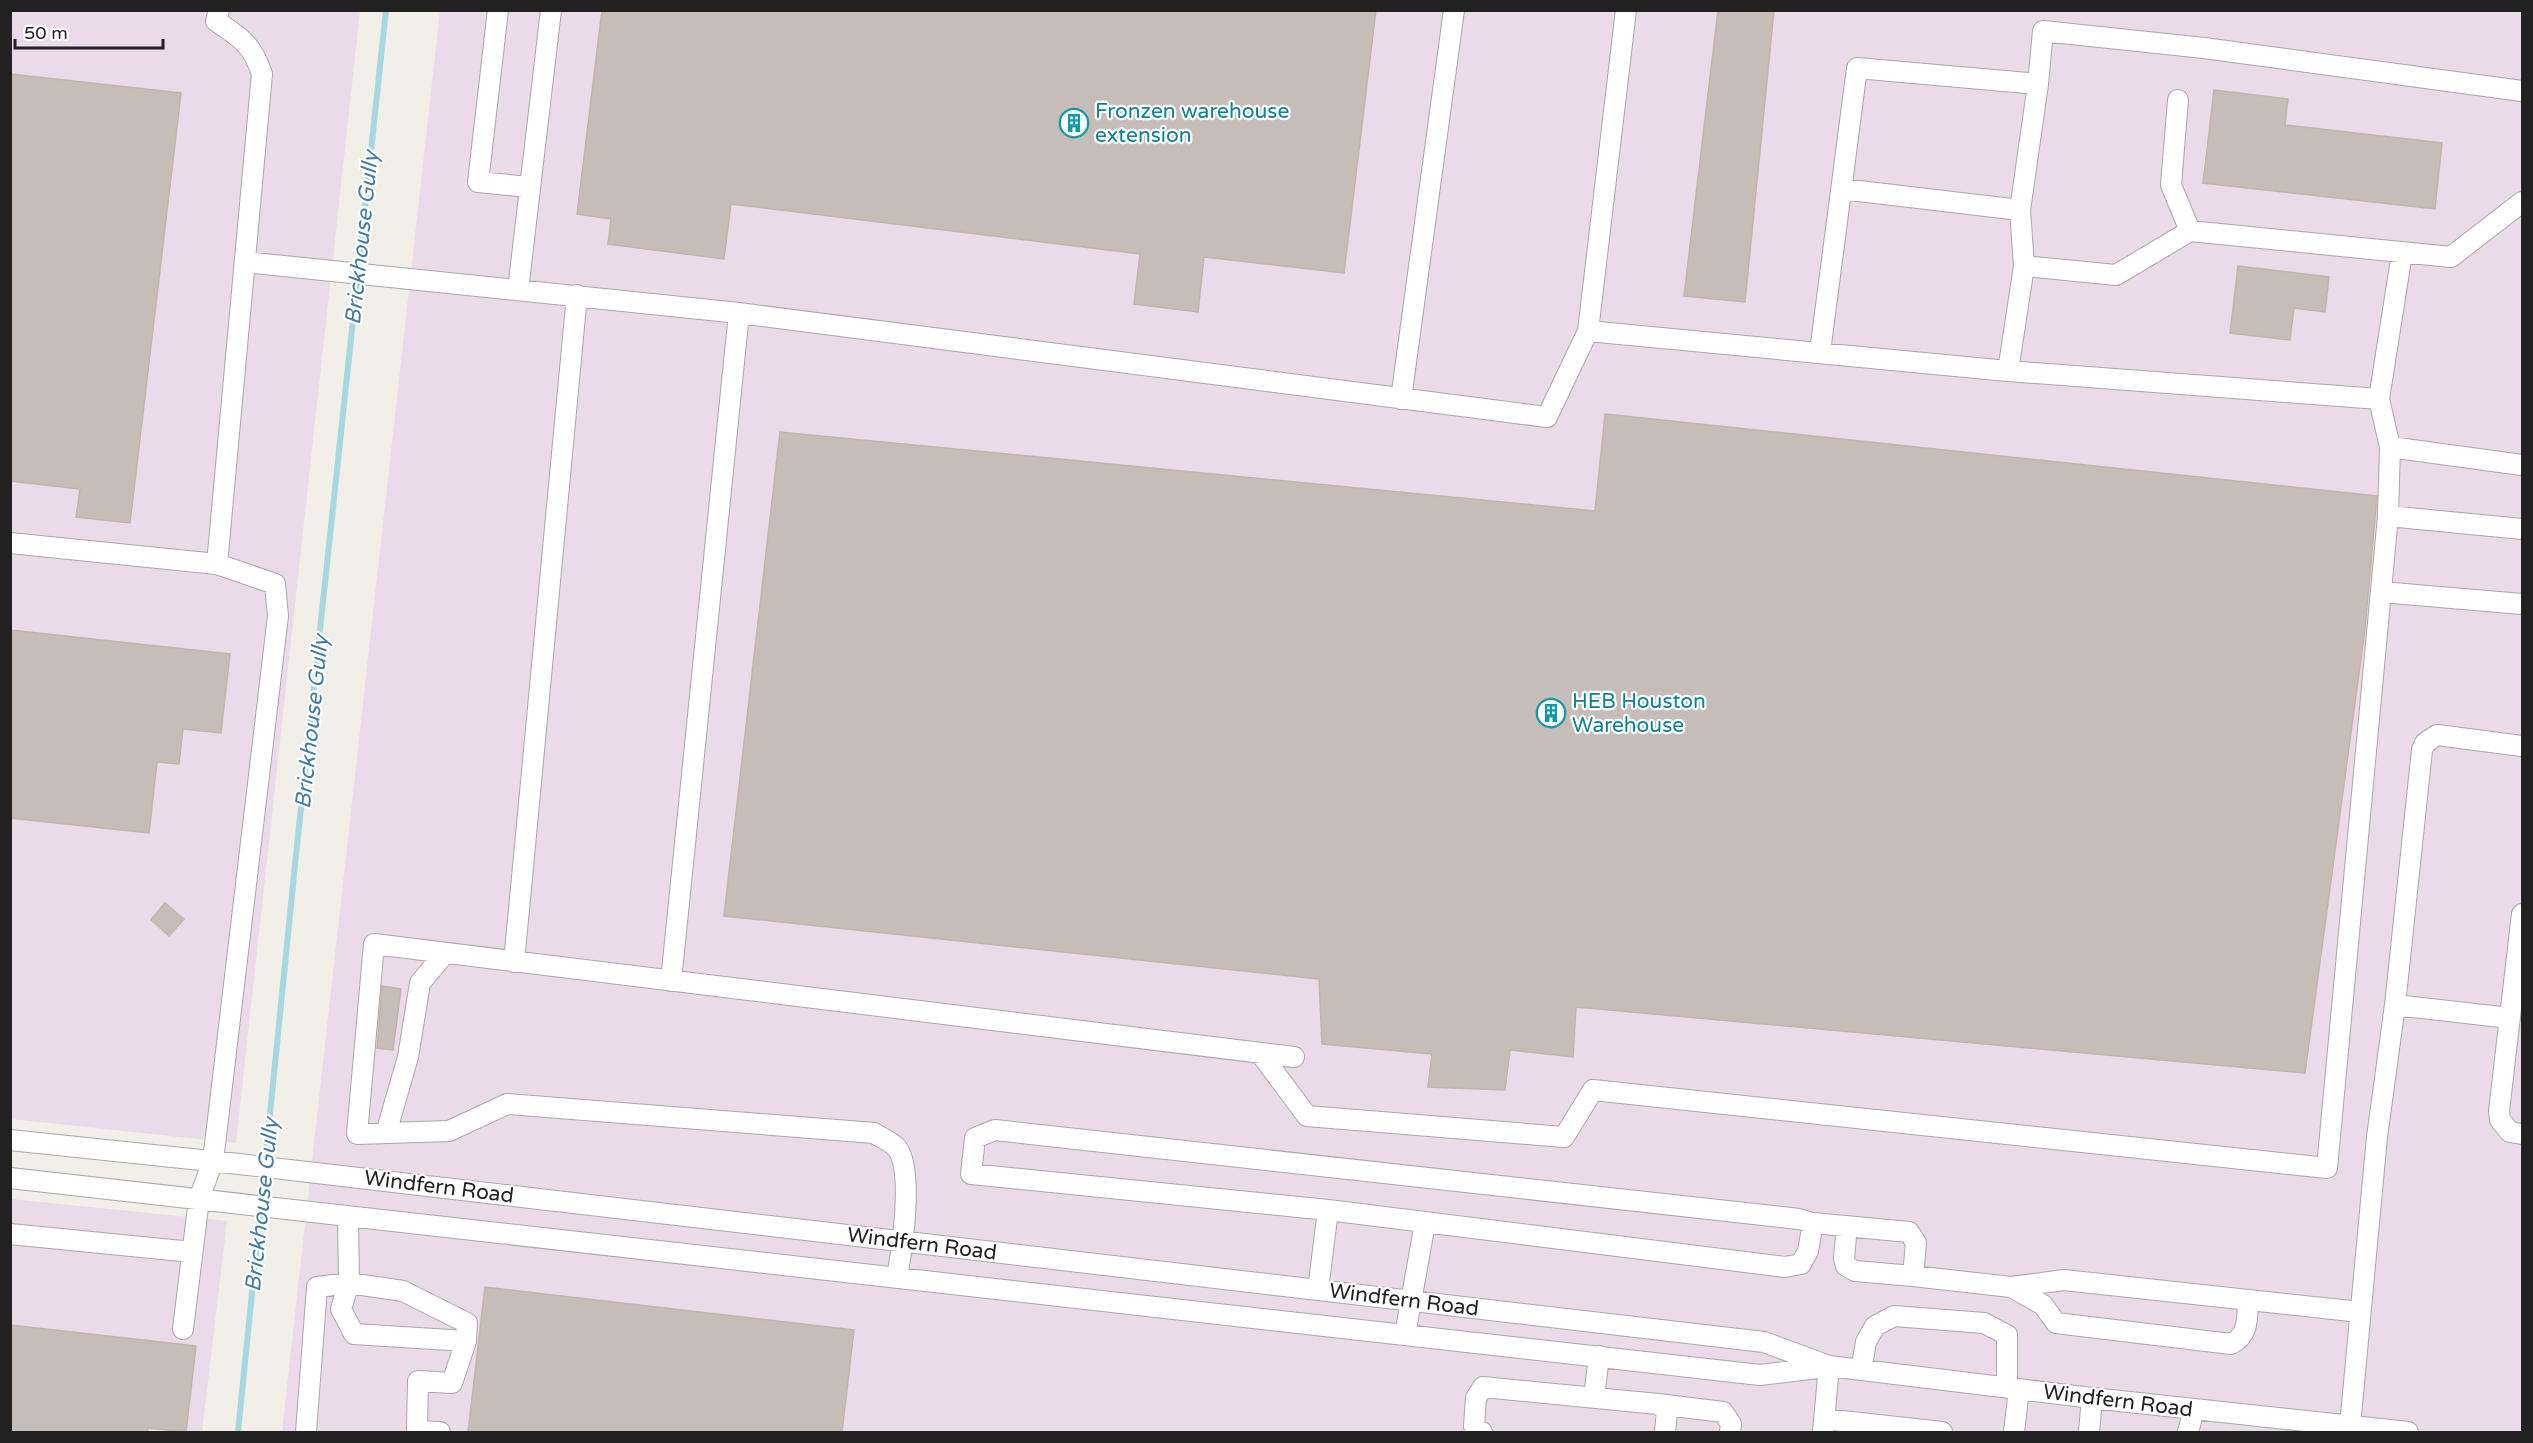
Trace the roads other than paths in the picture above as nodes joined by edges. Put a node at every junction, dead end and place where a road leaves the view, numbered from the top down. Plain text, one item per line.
1 (219, 10) edge
2 (498, 10) edge
3 (551, 10) edge
4 (1454, 10) edge
5 (1626, 10) edge
6 (2038, 84) junction
7 (2523, 91) edge
8 (2178, 100) dead end
9 (529, 187) junction
10 (1842, 189) junction
11 (2523, 202) edge
12 (2020, 210) junction
13 (2190, 231) junction
14 (2402, 253) junction
15 (245, 262) junction
16 (2024, 266) junction
17 (518, 290) junction
18 (577, 295) junction
19 (739, 313) junction
20 (1588, 331) junction
21 (1820, 352) junction
22 (2008, 371) junction
23 (1401, 399) junction
24 (2379, 399) junction
25 (2390, 447) junction
26 (2523, 465) edge
27 (2388, 516) junction
28 (2523, 529) edge
29 (10, 543) edge
30 (217, 564) junction
31 (2381, 592) junction
32 (2523, 604) edge
33 (2523, 747) edge
34 (2523, 914) edge
35 (444, 953) junction
36 (514, 962) junction
37 (671, 981) junction
38 (2395, 1005) junction
39 (2510, 1018) junction
40 (1260, 1053) junction
41 (1294, 1057) dead end
42 (386, 1133) junction
43 (2523, 1134) edge
44 (10, 1140) edge
45 (213, 1161) junction
46 (10, 1178) edge
47 (199, 1199) junction
48 (1328, 1210) junction
49 (348, 1216) junction
50 (1425, 1223) junction
51 (1813, 1223) junction
52 (1847, 1226) junction
53 (10, 1234) edge
54 (903, 1241) junction
55 (192, 1252) junction
56 (1913, 1276) junction
57 (897, 1277) junction
58 (350, 1283) junction
59 (2011, 1287) junction
60 (1318, 1290) junction
61 (1411, 1300) junction
62 (2248, 1300) junction
63 (2361, 1312) junction
64 (183, 1329) dead end
65 (1405, 1335) junction
66 (466, 1341) junction
67 (1599, 1356) junction
68 (1829, 1366) junction
69 (1861, 1370) junction
70 (2013, 1388) junction
71 (1594, 1397) junction
72 (2092, 1398) junction
73 (1658, 1404) junction
74 (2194, 1410) junction
75 (1823, 1426) edge
76 (2350, 1426) junction
77 (2307, 1427) edge
78 (306, 1432) edge
79 (441, 1432) edge
80 (1482, 1432) edge
81 (1665, 1432) edge
82 (1730, 1432) edge
83 (1942, 1432) edge
84 (2014, 1432) edge
85 (2089, 1432) edge
86 (2188, 1432) edge
87 (2408, 1432) edge

1 - 15 street
2 - 9 street
3 - 9 street
4 - 23 street
5 - 20 street
6 - 7 street
6 - 10 street
6 - 12 street
8 - 13 street
9 - 17 street
10 - 12 street
10 - 21 street
11 - 14 street
12 - 16 street
13 - 14 street
13 - 16 street
14 - 24 street
15 - 17 street
15 - 30 street
16 - 22 street
17 - 18 street
18 - 19 street
18 - 36 street
19 - 23 street
19 - 37 street
20 - 21 street
20 - 23 street
21 - 22 street
22 - 24 street
24 - 25 street
25 - 26 street
25 - 27 street
27 - 28 street
27 - 31 street
29 - 30 street
30 - 45 street
31 - 32 street
31 - 40 street
33 - 38 street
34 - 39 street
35 - 36 street
35 - 42 street
35 - 42 street
36 - 37 street
37 - 40 street
38 - 39 street
38 - 63 street
39 - 43 street
40 - 41 street
42 - 54 street
44 - 45 street, Windfern Road
45 - 47 street
45 - 54 street, Windfern Road
46 - 47 street, Windfern Road
47 - 49 street, Windfern Road
47 - 55 street
48 - 50 street
48 - 51 street
48 - 60 street
49 - 57 street, Windfern Road
49 - 58 street
50 - 51 street
50 - 61 street
51 - 52 street
52 - 56 street
52 - 56 street
53 - 55 street
54 - 57 street
54 - 60 street, Windfern Road
55 - 64 street
56 - 59 street
57 - 65 street, Windfern Road
58 - 66 street
58 - 66 street
58 - 78 street
59 - 62 street
59 - 62 street
60 - 61 street, Windfern Road
61 - 65 street
61 - 68 street, Windfern Road
62 - 63 street
63 - 76 street
65 - 67 street, Windfern Road
66 - 79 street
67 - 68 street, Windfern Road
67 - 71 street
68 - 69 street, Windfern Road
68 - 75 street
69 - 70 street, Windfern Road
69 - 70 street
70 - 72 street, Windfern Road
70 - 84 street
71 - 73 street
71 - 80 street
72 - 74 street, Windfern Road
72 - 85 street
73 - 81 street
73 - 82 street
74 - 77 street, Windfern Road
74 - 86 street
75 - 83 street
76 - 77 street, Windfern Road
76 - 87 street, Windfern Road

